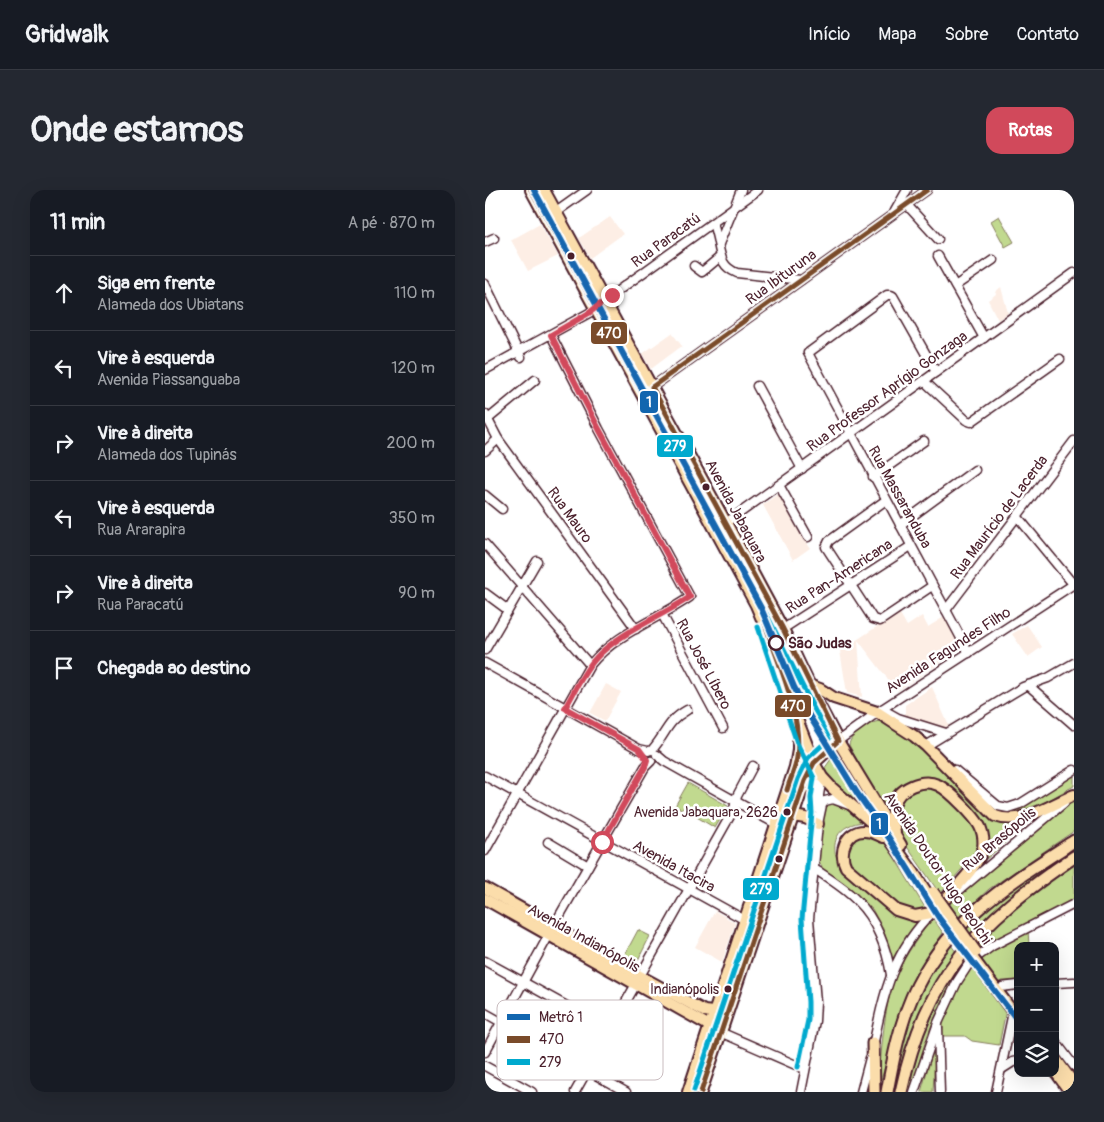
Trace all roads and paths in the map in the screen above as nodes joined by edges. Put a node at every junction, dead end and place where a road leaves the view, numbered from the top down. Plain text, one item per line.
1 (531, 190) edge
2 (544, 190) edge
3 (587, 190) edge
4 (741, 190) edge
5 (758, 190) edge
6 (907, 190) edge
7 (927, 190) edge
8 (907, 205) junction
9 (733, 208) junction
10 (556, 212) junction
11 (893, 215) junction
12 (713, 223) junction
13 (495, 238) dead end
14 (938, 240) dead end
15 (485, 242) edge
16 (719, 244) junction
17 (938, 256) dead end
18 (720, 257) junction
19 (993, 260) dead end
20 (694, 266) dead end
21 (1074, 273) edge
22 (801, 280) junction
23 (485, 284) edge
24 (955, 286) junction
25 (488, 298) edge
26 (605, 301) junction
27 (596, 309) junction
28 (551, 335) junction
29 (984, 338) junction
30 (520, 354) junction
31 (1060, 359) dead end
32 (485, 370) edge
33 (936, 372) junction
34 (535, 380) dead end
35 (925, 381) junction
36 (757, 386) dead end
37 (652, 387) junction
38 (486, 417) edge
39 (850, 434) junction
40 (498, 439) junction
41 (924, 441) dead end
42 (1074, 441) edge
43 (1071, 450) edge
44 (485, 451) edge
45 (802, 469) junction
46 (975, 470) dead end
47 (873, 477) junction
48 (779, 485) junction
49 (485, 495) edge
50 (886, 500) junction
51 (502, 509) dead end
52 (1017, 516) junction
53 (726, 523) junction
54 (900, 525) junction
55 (716, 530) junction
56 (807, 537) dead end
57 (485, 544) edge
58 (911, 546) junction
59 (537, 561) dead end
60 (1073, 584) edge
61 (851, 585) junction
62 (932, 586) junction
63 (521, 588) junction
64 (485, 592) edge
65 (508, 610) junction
66 (946, 610) junction
67 (662, 614) junction
68 (636, 629) junction
69 (783, 629) junction
70 (485, 650) edge
71 (969, 653) junction
72 (485, 663) edge
73 (1074, 663) edge
74 (590, 665) junction
75 (809, 685) junction
76 (1028, 685) junction
77 (565, 708) junction
78 (687, 710) dead end
79 (879, 711) junction
80 (795, 714) junction
81 (1074, 725) edge
82 (723, 728) dead end
83 (946, 732) junction
84 (838, 740) junction
85 (926, 746) junction
86 (652, 757) junction
87 (814, 763) junction
88 (753, 766) dead end
89 (946, 766) junction
90 (1074, 770) edge
91 (485, 776) edge
92 (822, 777) junction
93 (517, 794) junction
94 (1074, 795) edge
95 (737, 803) junction
96 (855, 808) junction
97 (820, 813) junction
98 (793, 816) junction
99 (776, 824) junction
100 (818, 824) junction
101 (895, 840) junction
102 (1074, 841) edge
103 (548, 842) dead end
104 (602, 842) junction
105 (485, 851) edge
106 (1074, 857) edge
107 (588, 866) junction
108 (813, 868) junction
109 (485, 888) edge
110 (689, 890) junction
111 (485, 900) edge
112 (1074, 904) edge
113 (939, 906) junction
114 (931, 913) junction
115 (745, 920) junction
116 (551, 930) junction
117 (752, 938) junction
118 (485, 961) edge
119 (891, 975) junction
120 (638, 980) junction
121 (523, 982) junction
122 (1074, 982) edge
123 (1059, 983) edge
124 (1014, 985) edge
125 (998, 986) junction
126 (513, 1000) edge
127 (555, 1000) edge
128 (626, 1000) edge
129 (1014, 1010) edge
130 (713, 1012) junction
131 (485, 1013) edge
132 (815, 1017) junction
133 (825, 1019) dead end
134 (497, 1020) edge
135 (1014, 1021) edge
136 (938, 1023) junction
137 (710, 1026) junction
138 (497, 1030) edge
139 (720, 1032) junction
140 (873, 1043) junction
141 (1059, 1046) edge
142 (485, 1052) edge
143 (1014, 1062) edge
144 (1059, 1064) edge
145 (485, 1066) edge
146 (1074, 1066) edge
147 (805, 1069) junction
148 (1002, 1069) junction
149 (497, 1073) edge
150 (1059, 1077) edge
151 (510, 1080) edge
152 (582, 1080) edge
153 (604, 1080) edge
154 (1072, 1081) edge
155 (532, 1092) edge
156 (575, 1092) edge
157 (625, 1092) edge
158 (688, 1092) edge
159 (701, 1092) edge
160 (801, 1092) edge
161 (861, 1092) edge
162 (874, 1092) edge
163 (887, 1092) edge
164 (901, 1092) edge
165 (914, 1092) edge
166 (940, 1092) edge
167 (997, 1092) edge
168 (1070, 1092) edge

1 - 27 main road, Avenida Jabaquara
2 - 10 main road, Avenida Jabaquara
3 - 10 street
4 - 9 street
5 - 9 street, Rua Paracatú
6 - 11 street
7 - 8 street, Rua Ibituruna
8 - 11 street, Rua Ibituruna
8 - 14 street
9 - 12 street, Rua Paracatú
9 - 16 street
10 - 26 main road, Avenida Jabaquara
11 - 22 street, Rua Ibituruna
12 - 16 street
12 - 26 street, Rua Paracatú
13 - 15 street
16 - 18 street
17 - 24 street
18 - 20 street
18 - 22 street
19 - 24 street
21 - 29 street, Rua Professor Aprígio Gonzaga
22 - 37 street, Rua Ibituruna
23 - 25 street
24 - 29 street
25 - 30 street
26 - 27 street, Rua Paracatú
26 - 37 main road, Avenida Jabaquara
27 - 28 street, Rua Paracatú
27 - 55 main road, Avenida Jabaquara
28 - 30 street, Rua Paracatú
28 - 67 street
29 - 33 street, Rua Professor Aprígio Gonzaga
30 - 32 street, Rua Paracatú
31 - 35 street
33 - 35 street, Rua Professor Aprígio Gonzaga
33 - 39 street, Rua Massaranduba
34 - 38 street
35 - 39 street, Rua Professor Aprígio Gonzaga
36 - 45 street
37 - 53 main road, Avenida Jabaquara
38 - 40 street, Rua Mauro
39 - 45 street, Rua Professor Aprígio Gonzaga
39 - 47 street, Rua Massaranduba
40 - 44 street
40 - 68 street, Rua Mauro
41 - 47 street
42 - 43 street, Rua Maurício de Lacerda
43 - 52 street, Rua Maurício de Lacerda
45 - 48 street, Rua Professor Aprígio Gonzaga
46 - 54 street
47 - 50 street, Rua Massaranduba
48 - 53 street, Rua Professor Aprígio Gonzaga
48 - 56 street
49 - 51 street
50 - 54 street, Rua Massaranduba
50 - 61 street
52 - 60 street
52 - 66 street, Rua Maurício de Lacerda
53 - 55 street, Rua Professor Aprígio Gonzaga
53 - 69 main road, Avenida Jabaquara
54 - 58 street, Rua Massaranduba
55 - 80 main road, Avenida Jabaquara
57 - 63 street
58 - 61 street, Rua Pan-Americana
58 - 62 street, Rua Massaranduba
59 - 63 street
60 - 71 street, Avenida Fagundes Filho
61 - 62 street
61 - 69 street, Rua Pan-Americana
62 - 66 street, Rua Massaranduba
63 - 65 street
63 - 74 street
64 - 65 street
65 - 70 street
66 - 71 street, Rua Massaranduba
67 - 68 street
67 - 82 street, Rua José Líbero
68 - 74 street
69 - 75 main road, Avenida Jabaquara
71 - 79 street, Avenida Fagundes Filho
72 - 77 street
73 - 76 street
74 - 77 street
75 - 79 main road
75 - 84 main road, Avenida Jabaquara
76 - 81 street
76 - 83 street
77 - 86 street
77 - 93 street
78 - 86 street
79 - 83 street
79 - 84 street, Avenida Fagundes Filho
79 - 85 main road
80 - 87 main road, Avenida Jabaquara
80 - 99 main road, Avenida Jabaquara
83 - 85 street
84 - 87 main road
84 - 101 main road, Avenida Doutor Hugo Beolchi
85 - 89 main road
86 - 95 street
86 - 104 street
87 - 92 main road, Avenida Doutor Hugo Beolchi
87 - 98 main road
88 - 95 street
89 - 90 street
89 - 94 main road
91 - 93 street, Avenida Itacira
92 - 96 main road, Avenida Doutor Hugo Beolchi
92 - 97 street
93 - 104 street, Avenida Itacira
93 - 105 street
94 - 113 street, Rua Brasópolis
95 - 99 street
95 - 110 street
96 - 97 street
96 - 101 main road, Avenida Doutor Hugo Beolchi
97 - 100 street
98 - 100 main road
98 - 117 main road
99 - 115 main road, Avenida Jabaquara
100 - 108 street
101 - 113 main road
101 - 114 main road
101 - 125 main road, Avenida Doutor Hugo Beolchi, bridge
102 - 163 highway
103 - 107 street
104 - 107 street
104 - 110 street, Avenida Itacira
106 - 164 highway
107 - 116 street
108 - 119 street
108 - 132 street
109 - 116 main road, Avenida Indianópolis
110 - 115 street, Avenida Itacira
110 - 120 street
111 - 116 main road, Avenida Indianópolis
112 - 136 street
113 - 114 street, Rua Brasópolis
114 - 119 street, Rua Brasópolis
115 - 117 main road
115 - 130 main road, Avenida Jabaquara
116 - 120 main road, Avenida Indianópolis
116 - 121 street
117 - 139 main road
118 - 121 street
119 - 140 street, Rua Brasópolis
120 - 128 street
120 - 130 main road, Avenida Indianópolis
120 - 137 main road, Avenida Indianópolis
121 - 126 street
121 - 127 street
122 - 123 street
124 - 125 street
125 - 129 main road, Avenida Doutor Hugo Beolchi
130 - 137 main road, Avenida Jabaquara
131 - 134 street
132 - 133 street
132 - 147 street
135 - 148 street
136 - 165 street
136 - 166 street
137 - 139 main road, Avenida Indianópolis
137 - 158 main road, Avenida Jabaquara
138 - 142 street
139 - 147 street
139 - 159 main road
140 - 161 street, Rua Brasópolis
140 - 162 highway
141 - 146 street
143 - 148 street
144 - 154 main road
145 - 149 street
147 - 160 street
148 - 167 street
150 - 168 main road
151 - 155 street
152 - 156 street
153 - 157 street

